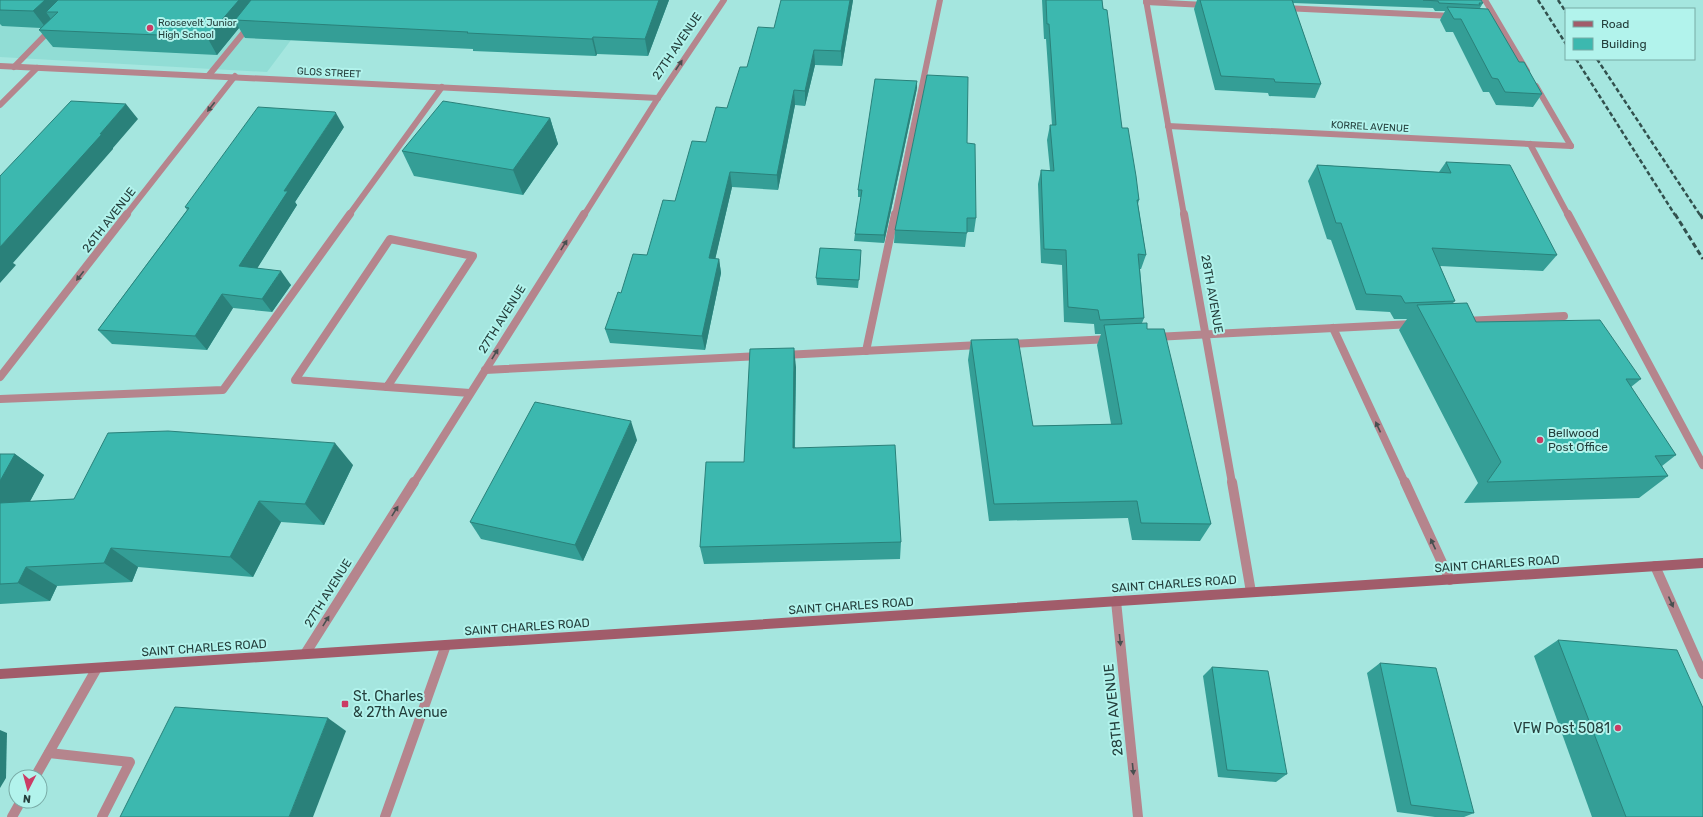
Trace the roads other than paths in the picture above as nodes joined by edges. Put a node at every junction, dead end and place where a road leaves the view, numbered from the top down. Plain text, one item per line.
1 (724, 0) edge
2 (940, 0) edge
3 (1485, 0) edge
4 (1146, 1) edge
5 (1210, 5) edge
6 (1281, 8) edge
7 (1456, 16) edge
8 (1487, 18) edge
9 (1495, 18) junction
10 (251, 23) edge
11 (55, 25) edge
12 (0, 66) edge
13 (14, 67) junction
14 (37, 68) junction
15 (209, 75) junction
16 (236, 76) junction
17 (442, 87) junction
18 (658, 98) junction
19 (0, 105) edge
20 (1168, 126) junction
21 (1530, 144) junction
22 (1564, 316) dead end
23 (1460, 321) edge
24 (1420, 323) edge
25 (1333, 328) junction
26 (1206, 334) junction
27 (1143, 337) edge
28 (1119, 338) edge
29 (1001, 344) edge
30 (985, 345) edge
31 (866, 351) junction
32 (485, 370) junction
33 (0, 378) edge
34 (386, 388) junction
35 (470, 393) junction
36 (0, 399) edge
37 (1703, 464) edge
38 (1703, 563) edge
39 (1654, 566) junction
40 (1450, 580) junction
41 (1251, 592) junction
42 (1116, 601) junction
43 (446, 645) junction
44 (305, 654) junction
45 (97, 668) junction
46 (0, 674) edge
47 (1703, 674) edge
48 (48, 753) junction
49 (39, 769) edge
50 (102, 817) edge
51 (385, 817) edge
52 (1138, 817) edge

18 -> 1 street, 27TH AVENUE
2 - 31 street
3 - 9 street
4 - 5 street
4 - 20 street, 28TH AVENUE
6 - 7 street
8 - 9 street
9 - 21 street, KORREL AVENUE
10 - 15 street
11 - 13 street
12 - 13 street, GLOS STREET
13 - 14 street, GLOS STREET
14 - 15 street, GLOS STREET
14 - 19 street
15 - 16 street, GLOS STREET
16 - 17 street, GLOS STREET
16 -> 33 street, 26TH AVENUE
17 - 18 street, GLOS STREET
17 - 36 street
32 -> 18 street, 27TH AVENUE
20 - 21 street, KORREL AVENUE
20 - 26 street, 28TH AVENUE
21 - 37 street
22 - 23 street
24 - 25 street
25 - 26 street
40 -> 25 street
26 - 27 street
26 - 41 street, 28TH AVENUE
28 - 29 street
30 - 31 street
31 - 32 street
32 - 35 street, 27TH AVENUE
34 - 34 street
34 - 35 street
44 -> 35 street, 27TH AVENUE
38 - 39 main road, SAINT CHARLES ROAD
39 - 40 main road, SAINT CHARLES ROAD
39 -> 47 street
40 - 41 main road, SAINT CHARLES ROAD
41 - 42 main road, SAINT CHARLES ROAD
42 - 43 main road, SAINT CHARLES ROAD
42 -> 52 street, 28TH AVENUE
43 - 44 main road, SAINT CHARLES ROAD
43 - 51 street
44 - 45 main road, SAINT CHARLES ROAD
45 - 46 main road, SAINT CHARLES ROAD
45 - 48 street
48 - 49 street
48 - 50 street

